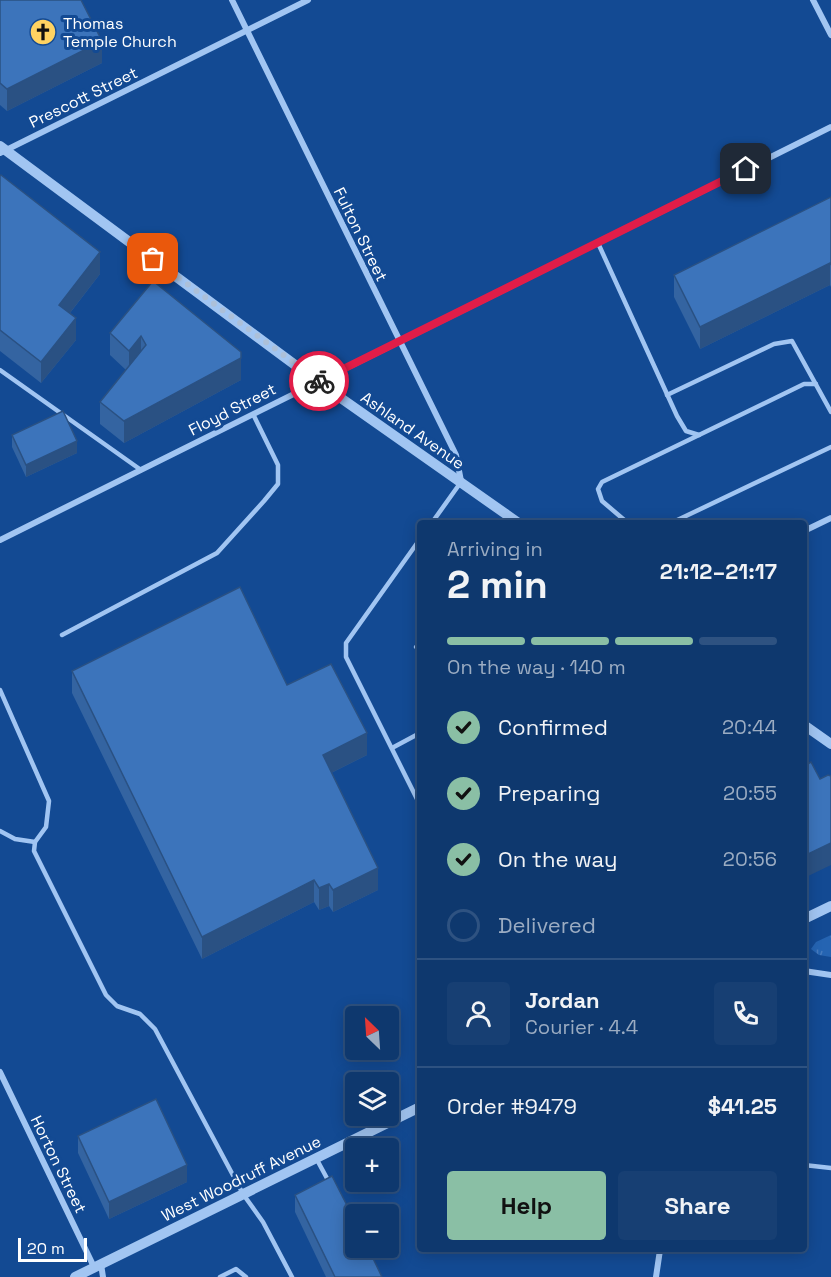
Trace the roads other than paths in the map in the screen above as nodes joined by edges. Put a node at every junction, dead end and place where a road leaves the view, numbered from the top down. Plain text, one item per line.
1 (232, 0) edge
2 (308, 0) edge
3 (813, 0) edge
4 (247, 30) junction
5 (831, 35) edge
6 (831, 127) edge
7 (2, 150) edge
8 (598, 243) junction
9 (399, 342) junction
10 (0, 370) edge
11 (318, 382) junction
12 (816, 384) junction
13 (667, 395) junction
14 (831, 412) edge
15 (253, 414) junction
16 (699, 435) junction
17 (831, 447) edge
18 (141, 470) junction
19 (461, 482) junction
20 (831, 518) edge
21 (434, 520) edge
22 (514, 520) edge
23 (624, 520) edge
24 (677, 520) edge
25 (807, 530) edge
26 (0, 540) edge
27 (417, 549) edge
28 (62, 635) dead end
29 (0, 690) edge
30 (807, 727) edge
31 (417, 736) edge
32 (831, 744) edge
33 (392, 748) junction
34 (417, 799) edge
35 (0, 831) edge
36 (35, 842) junction
37 (831, 906) edge
38 (807, 918) edge
39 (807, 971) edge
40 (831, 975) edge
41 (0, 1072) edge
42 (417, 1111) edge
43 (316, 1158) junction
44 (807, 1165) edge
45 (831, 1168) edge
46 (331, 1187) edge
47 (243, 1194) junction
48 (660, 1252) edge
49 (98, 1265) junction
50 (75, 1277) edge
51 (103, 1277) edge
52 (220, 1277) edge
53 (246, 1277) edge
54 (292, 1277) edge
55 (656, 1277) edge

1 - 4 street, Fulton Street
2 - 4 street, Prescott Street
3 - 5 street
4 - 7 street, Prescott Street
4 - 9 street, Fulton Street
6 - 8 street, Floyd Street
7 - 11 street, Ashland Avenue
8 - 9 street, Floyd Street
8 - 13 lane
9 - 11 street, Floyd Street
9 - 19 street, Fulton Street
10 - 18 lane
11 - 15 street, Floyd Street
11 - 19 street, Ashland Avenue
12 - 13 lane
12 - 14 lane
12 - 16 lane
13 - 16 lane
15 - 18 street, Floyd Street
15 - 28 lane
16 - 23 lane
17 - 24 lane
18 - 26 street, Floyd Street
19 - 21 lane
19 - 22 street, Ashland Avenue
20 - 25 street
27 - 33 lane
29 - 36 lane
30 - 32 street
31 - 33 lane
33 - 34 lane
35 - 36 lane
36 - 47 lane
37 - 38 street
39 - 40 street
41 - 49 street, Horton Street
42 - 43 street, West Woodruff Avenue
43 - 46 lane
43 - 47 street, West Woodruff Avenue
44 - 45 lane
47 - 49 street, West Woodruff Avenue
47 - 54 lane
48 - 55 street
49 - 50 street, West Woodruff Avenue
49 - 51 street, Horton Street
52 - 53 lane

